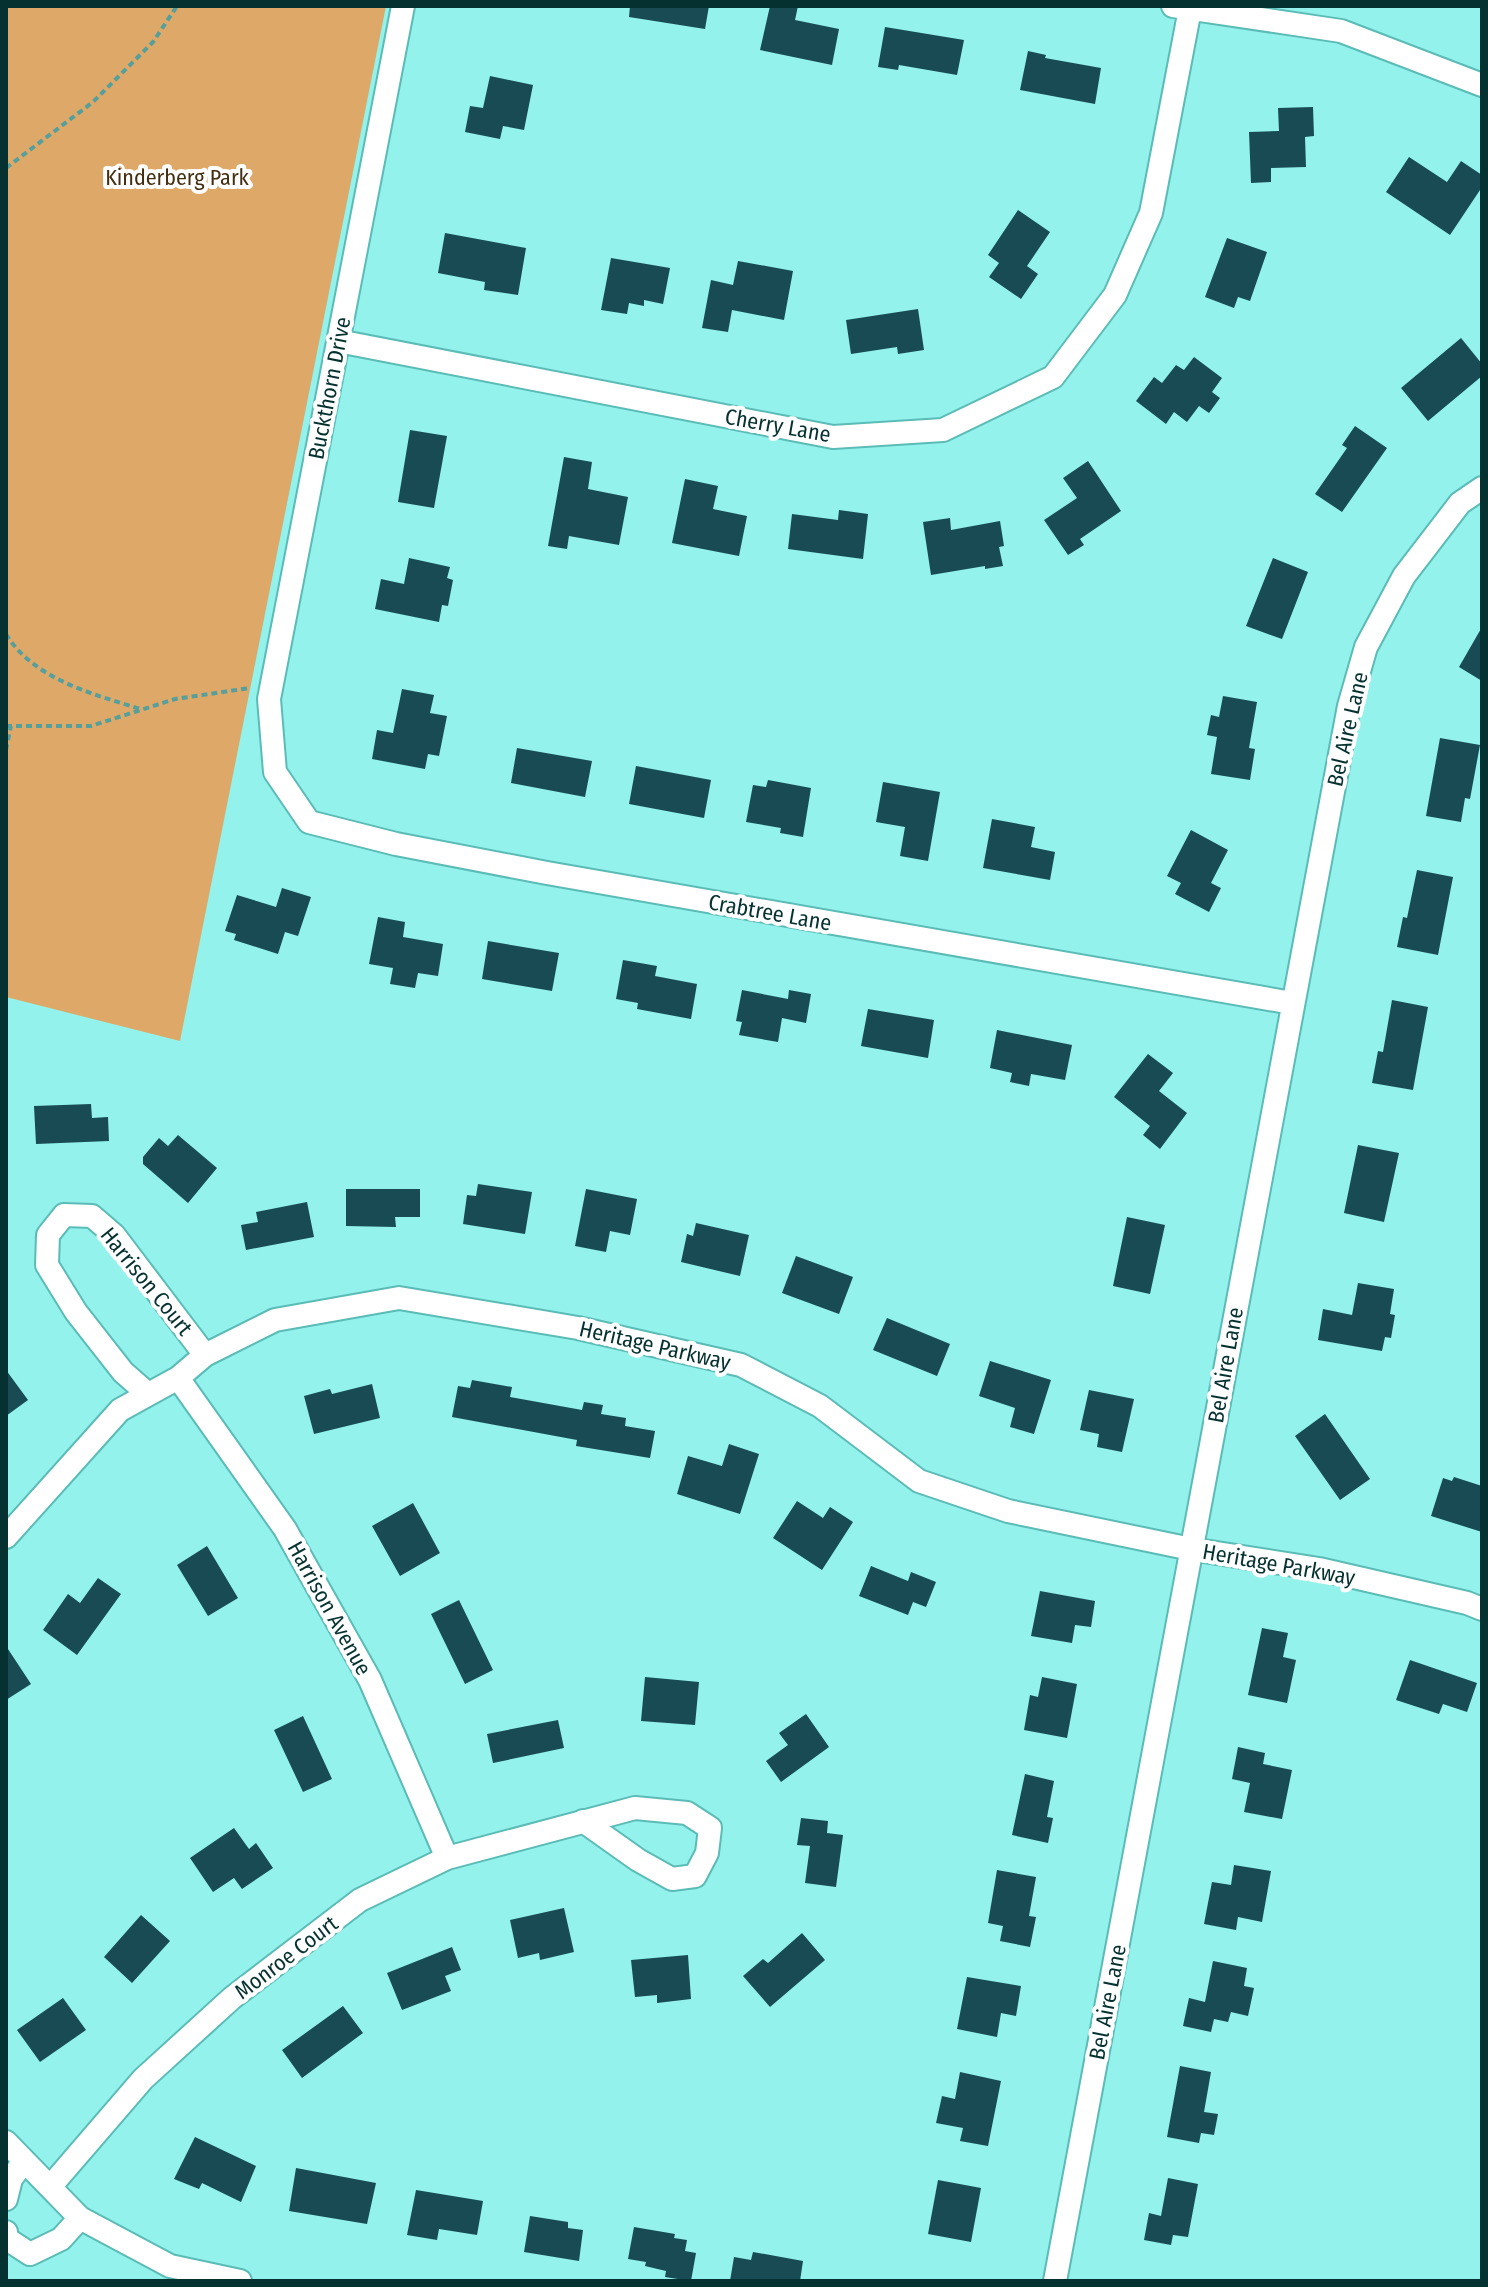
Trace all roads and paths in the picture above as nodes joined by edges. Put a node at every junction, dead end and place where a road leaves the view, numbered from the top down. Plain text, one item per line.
1 (177, 6) edge
2 (403, 6) edge
3 (1182, 8) edge
4 (1482, 85) edge
5 (6, 168) edge
6 (338, 341) junction
7 (1482, 488) edge
8 (6, 634) edge
9 (271, 684) junction
10 (142, 710) junction
11 (8, 726) edge
12 (6, 750) edge
13 (275, 772) joint
14 (1292, 1003) junction
15 (205, 1355) junction
16 (178, 1378) junction
17 (148, 1394) junction
18 (6, 1537) edge
19 (1191, 1549) junction
20 (1482, 1609) edge
21 (583, 1821) junction
22 (447, 1858) junction
23 (6, 2142) edge
24 (24, 2161) junction
25 (50, 2187) junction
26 (6, 2199) edge
27 (80, 2218) junction
28 (6, 2232) edge
29 (240, 2281) edge
30 (1055, 2281) edge

1 - 5 path
2 - 6 street, Buckthorn Drive
3 - 4 street
3 - 6 street, Cherry Lane
6 - 9 street, Buckthorn Drive
7 - 14 street, Bel Aire Lane
8 - 10 path
9 - 10 path
9 - 13 street, Buckthorn Drive
10 - 11 path
11 - 12 path
13 - 14 street, Crabtree Lane
14 - 19 street, Bel Aire Lane
15 - 16 street, Heritage Parkway
15 - 17 street, Harrison Court
15 - 19 street, Heritage Parkway
16 - 17 street, Heritage Parkway
16 - 22 street, Harrison Avenue
17 - 18 street, Heritage Parkway
19 - 20 street, Heritage Parkway
19 - 30 street, Bel Aire Lane
21 - 21 street, Monroe Court
21 - 22 street, Monroe Court
22 - 25 street, Monroe Court
23 - 24 street
24 - 25 street
24 - 26 street
25 - 27 street
27 - 28 street
27 - 29 street

